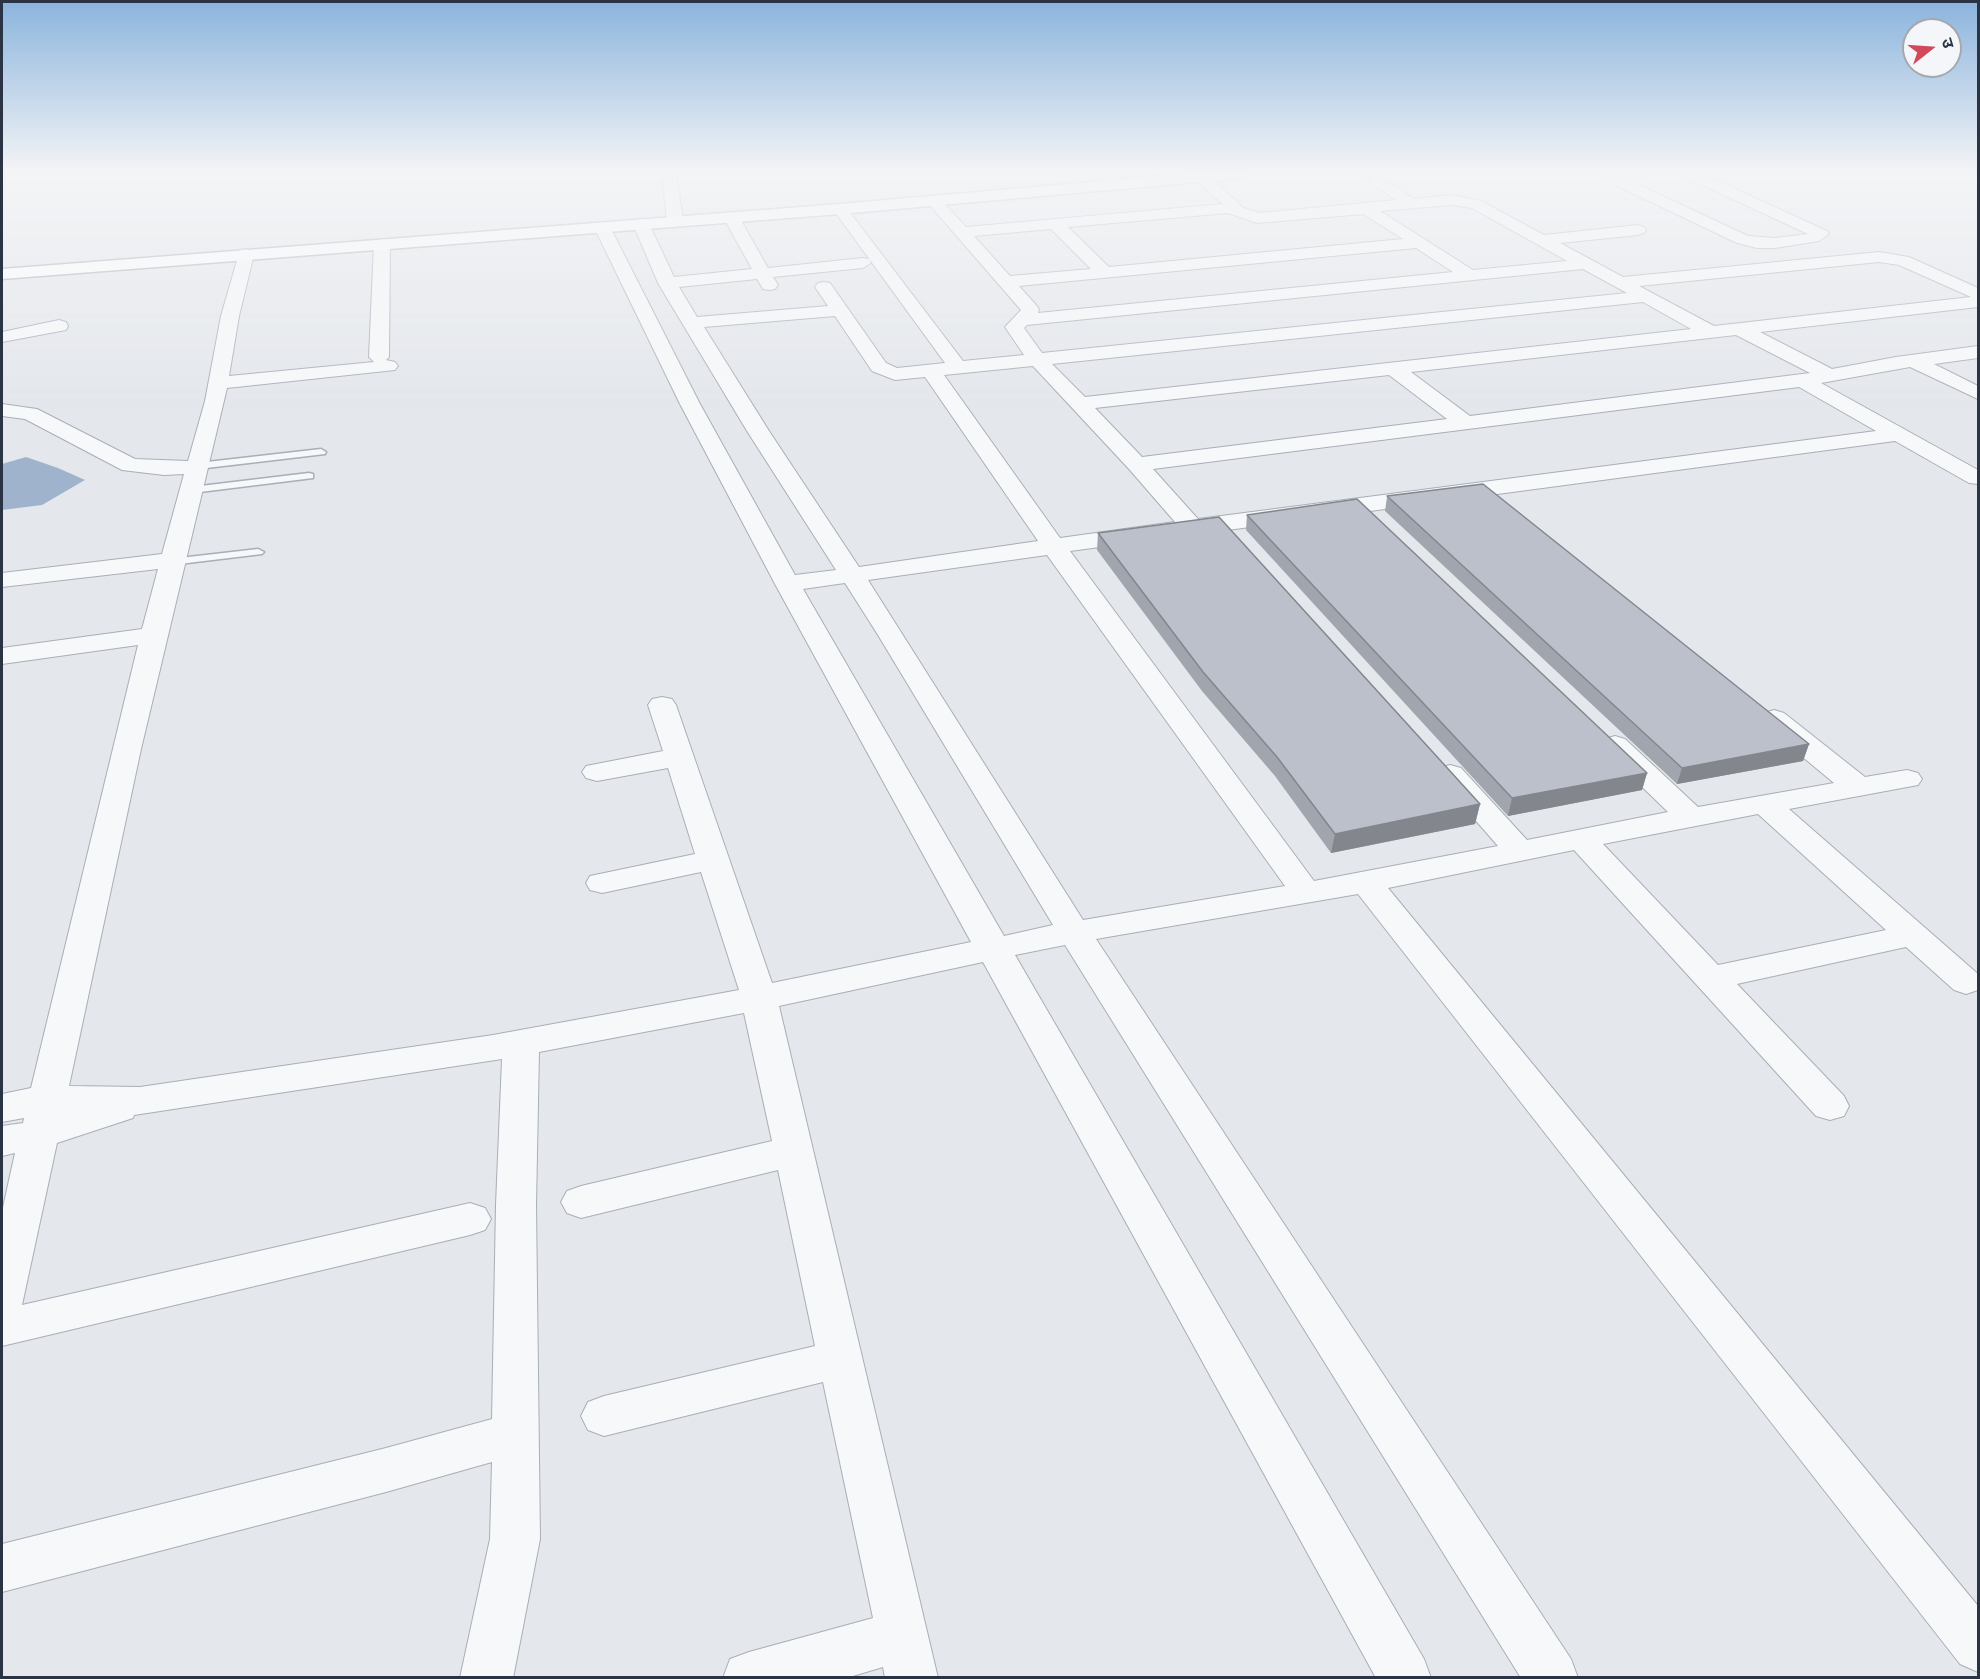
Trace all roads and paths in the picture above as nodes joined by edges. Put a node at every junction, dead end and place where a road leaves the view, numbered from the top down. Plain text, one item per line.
1 (282, 251) edge
2 (382, 251) edge
3 (615, 251) edge
4 (653, 251) edge
5 (750, 251) edge
6 (871, 251) edge
7 (979, 251) edge
8 (1083, 251) edge
9 (1323, 251) edge
10 (1431, 251) edge
11 (1561, 251) edge
12 (1777, 251) edge
13 (246, 254) junction
14 (863, 263) dead end
15 (1583, 264) junction
16 (1804, 264) junction
17 (1103, 271) junction
18 (2, 274) edge
19 (1469, 275) junction
20 (766, 279) junction
21 (1007, 282) junction
22 (1618, 282) junction
23 (667, 283) junction
24 (824, 287) dead end
25 (1978, 294) edge
26 (1644, 297) junction
27 (1220, 300) junction
28 (1978, 302) edge
29 (841, 310) junction
30 (1022, 320) junction
31 (692, 323) junction
32 (59, 326) dead end
33 (1737, 328) junction
34 (1709, 331) junction
35 (1305, 333) junction
36 (2, 337) edge
37 (1263, 337) junction
38 (1322, 346) dead end
39 (1978, 352) edge
40 (1037, 359) junction
41 (1339, 359) dead end
42 (1913, 361) junction
43 (958, 368) junction
44 (1393, 368) junction
45 (931, 371) junction
46 (1356, 372) junction
47 (1830, 376) junction
48 (1802, 381) junction
49 (217, 383) junction
50 (1978, 393) edge
51 (1078, 404) junction
52 (2, 410) edge
53 (1464, 422) junction
54 (1899, 434) junction
55 (321, 452) dead end
56 (1137, 464) junction
57 (198, 467) junction
58 (309, 476) dead end
59 (1977, 478) dead end
60 (1485, 488) junction
61 (192, 490) junction
62 (1362, 505) junction
63 (1513, 511) edge
64 (1224, 523) junction
65 (1192, 527) junction
66 (1388, 530) edge
67 (1054, 546) junction
68 (1248, 550) edge
69 (258, 552) dead end
70 (171, 561) junction
71 (852, 575) junction
72 (2, 580) edge
73 (787, 584) junction
74 (153, 635) junction
75 (3, 661) edge
76 (1755, 704) edge
77 (662, 705) dead end
78 (1596, 726) edge
79 (1432, 753) edge
80 (680, 757) junction
81 (597, 772) dead end
82 (1907, 779) dead end
83 (1857, 786) junction
84 (1766, 805) junction
85 (1690, 817) junction
86 (1581, 839) junction
87 (1520, 851) junction
88 (714, 860) junction
89 (1366, 882) junction
90 (602, 883) dead end
91 (1306, 892) junction
92 (1074, 932) junction
93 (1913, 935) junction
94 (992, 950) junction
95 (1710, 978) junction
96 (1966, 982) dead end
97 (759, 998) junction
98 (521, 1043) junction
99 (1830, 1106) dead end
100 (2, 1108) edge
101 (44, 1116) junction
102 (2, 1141) edge
103 (793, 1151) junction
104 (581, 1202) dead end
105 (470, 1219) dead end
106 (2, 1301) edge
107 (2, 1328) edge
108 (840, 1359) junction
109 (604, 1416) dead end
110 (515, 1434) junction
111 (2, 1568) edge
112 (1978, 1646) edge
113 (907, 1656) edge
114 (486, 1677) edge
115 (749, 1677) edge
116 (1405, 1677) edge
117 (1552, 1677) edge

1 - 13 street
2 - 49 street
3 - 73 street
4 - 23 street
5 - 20 street
6 - 43 street
7 - 21 street
8 - 17 street
9 - 17 street
10 - 19 street
11 - 15 street
12 - 16 street
13 - 18 street
13 - 49 street
14 - 20 street
15 - 19 street
15 - 22 street
16 - 22 street
16 - 25 street
17 - 21 street
19 - 27 street
20 - 23 street
21 - 30 street
22 - 26 street
23 - 31 street
24 - 29 street
26 - 34 street
26 - 35 street
27 - 30 street
27 - 37 street
28 - 33 street
29 - 31 street
29 - 45 street
30 - 40 street
31 - 71 street
32 - 36 street
33 - 34 street
33 - 47 street
34 - 44 street
35 - 37 street
35 - 38 street
37 - 40 street
39 - 42 street
40 - 43 street
40 - 51 street
41 - 46 street
42 - 47 street
42 - 50 street
43 - 45 street
44 - 46 street
44 - 53 street
45 - 67 street
46 - 51 street
47 - 48 street
48 - 53 street
48 - 54 street
49 - 57 street
51 - 56 street
52 - 57 street
53 - 56 street
54 - 59 street
54 - 60 street
55 - 57 lane
56 - 65 street
57 - 61 street
58 - 61 lane
60 - 62 street
60 - 63 street
61 - 70 street
62 - 64 street
62 - 66 street
64 - 65 street
64 - 68 street
65 - 67 street
67 - 71 street
67 - 91 street
69 - 70 lane
70 - 72 street
70 - 74 street
71 - 73 street
71 - 92 street
73 - 94 street
74 - 75 street
74 - 101 street
76 - 83 street
77 - 80 street
78 - 85 street
79 - 87 street
80 - 81 street
80 - 88 street
82 - 83 street
83 - 84 street
84 - 85 street
84 - 93 street
85 - 86 street
86 - 87 street
86 - 95 street
87 - 89 street
88 - 90 street
88 - 97 street
89 - 91 street
89 - 112 street
91 - 92 street
92 - 94 street
92 - 117 street
93 - 95 street
93 - 96 street
94 - 97 street
94 - 116 street
95 - 99 street
97 - 98 street
97 - 103 street
98 - 101 street
98 - 110 street
100 - 101 street
101 - 102 street
101 - 106 street
103 - 104 street
103 - 108 street
105 - 107 street
108 - 109 street
108 - 113 street
110 - 111 street
110 - 114 street
113 - 115 street

